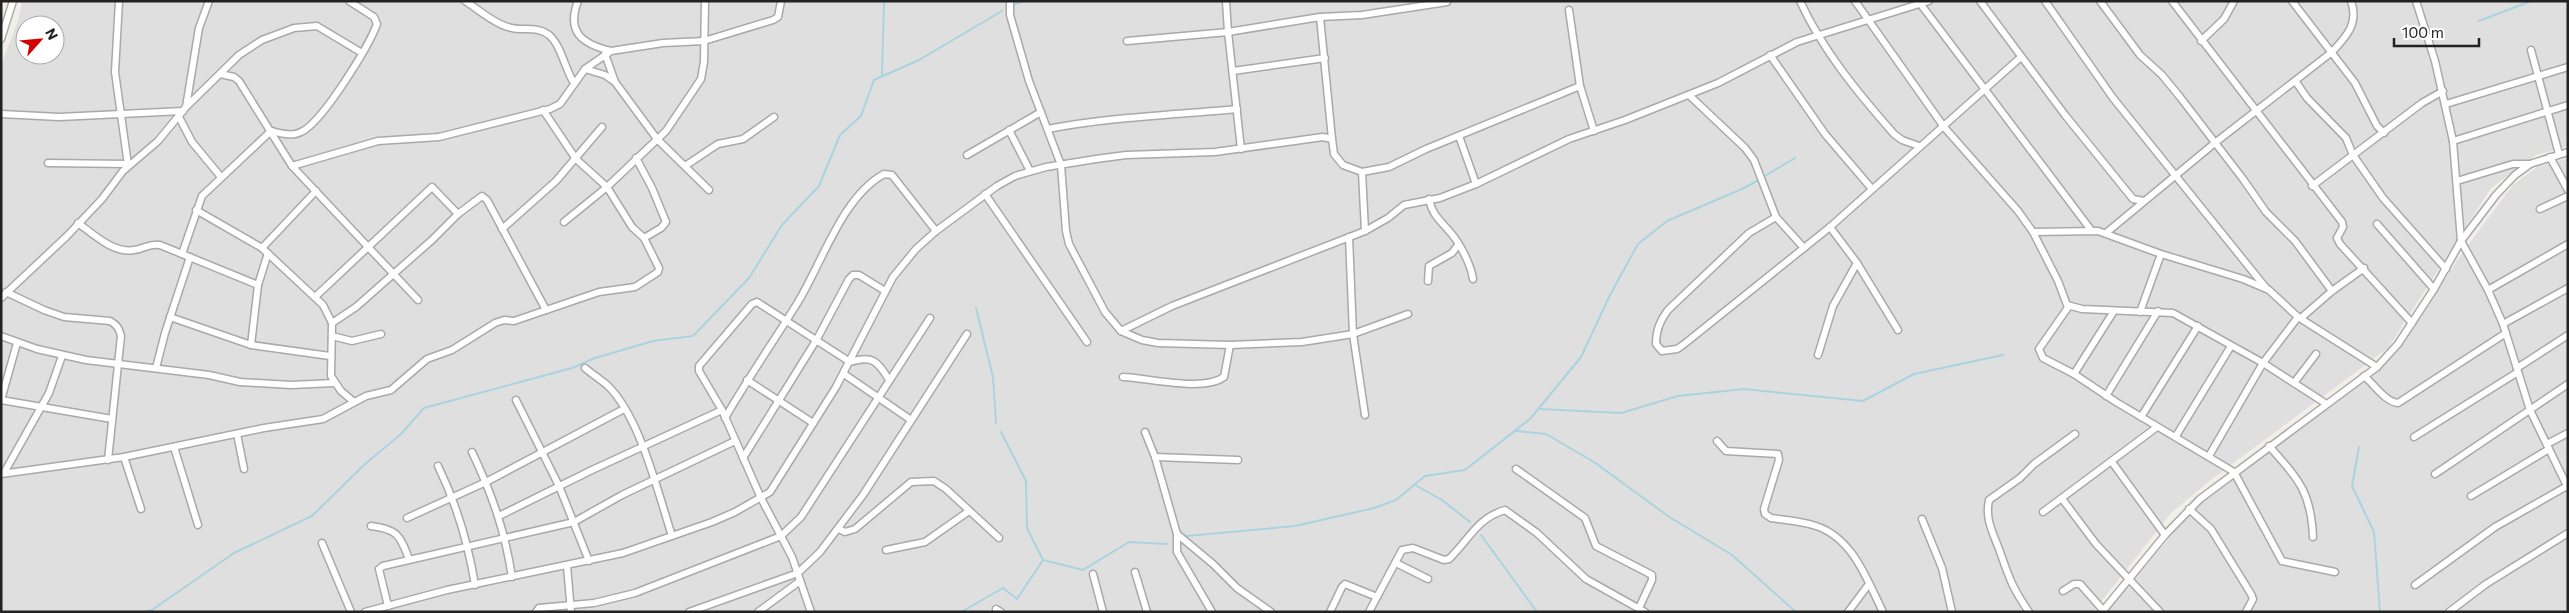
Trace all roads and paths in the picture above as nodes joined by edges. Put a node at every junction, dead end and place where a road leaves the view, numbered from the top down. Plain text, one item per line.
1 (13, 1) edge
2 (119, 1) edge
3 (209, 1) edge
4 (349, 1) edge
5 (465, 1) edge
6 (578, 1) edge
7 (705, 1) edge
8 (781, 1) edge
9 (1010, 1) edge
10 (1226, 1) edge
11 (1800, 1) edge
12 (1855, 1) edge
13 (1929, 1) edge
14 (1980, 1) edge
15 (2045, 1) edge
16 (2100, 1) edge
17 (2172, 1) edge
18 (2234, 1) edge
19 (2292, 1) edge
20 (2351, 1) edge
21 (2416, 1) edge
22 (1447, 2) edge
23 (1919, 2) edge
24 (1569, 10) dead end
25 (1320, 17) junction
26 (1868, 20) junction
27 (1228, 32) junction
28 (1817, 36) junction
29 (1, 39) edge
30 (704, 41) junction
31 (1127, 41) dead end
32 (2201, 41) junction
33 (2531, 50) dead end
34 (2332, 52) junction
35 (362, 53) junction
36 (608, 53) junction
37 (1770, 55) junction
38 (2020, 56) junction
39 (1325, 58) junction
40 (2568, 68) edge
41 (586, 69) junction
42 (1233, 71) junction
43 (220, 74) junction
44 (2538, 77) junction
45 (574, 82) junction
46 (615, 82) junction
47 (2296, 82) junction
48 (1580, 86) junction
49 (1985, 89) junction
50 (2443, 91) junction
51 (1690, 95) junction
52 (2446, 104) junction
53 (2568, 105) edge
54 (1237, 109) junction
55 (543, 110) junction
56 (182, 112) junction
57 (1041, 112) junction
58 (2256, 112) junction
59 (2547, 112) junction
60 (1, 114) edge
61 (120, 115) junction
62 (774, 117) dead end
63 (602, 127) dead end
64 (1944, 127) junction
65 (1048, 129) junction
66 (1009, 130) junction
67 (270, 131) junction
68 (1594, 131) junction
69 (2384, 133) junction
70 (1459, 136) junction
71 (657, 139) junction
72 (1332, 140) junction
73 (2453, 141) junction
74 (2216, 142) junction
75 (1919, 146) junction
76 (1241, 149) junction
77 (2568, 152) edge
78 (2559, 154) junction
79 (967, 155) dead end
80 (2353, 155) junction
81 (2550, 157) junction
82 (636, 158) junction
83 (576, 159) junction
84 (48, 163) dead end
85 (2530, 164) junction
86 (128, 165) junction
87 (1061, 165) junction
88 (292, 166) junction
89 (685, 166) junction
90 (1030, 172) junction
91 (1362, 172) junction
92 (2177, 174) junction
93 (221, 177) junction
94 (2457, 181) junction
95 (1476, 184) junction
96 (2312, 186) junction
97 (607, 187) junction
98 (1872, 189) junction
99 (709, 190) dead end
100 (2568, 190) edge
101 (316, 191) junction
102 (986, 194) junction
103 (2568, 196) edge
104 (1429, 199) junction
105 (2133, 199) junction
106 (2144, 201) junction
107 (2540, 209) dead end
108 (196, 210) junction
109 (2132, 211) junction
110 (458, 214) junction
111 (1776, 217) junction
112 (564, 222) dead end
113 (78, 223) junction
114 (2377, 224) dead end
115 (1830, 227) junction
116 (502, 229) junction
117 (2091, 230) junction
118 (936, 231) junction
119 (1365, 231) junction
120 (2033, 232) junction
121 (2106, 233) junction
122 (1349, 237) junction
123 (644, 238) junction
124 (2462, 241) junction
125 (2568, 244) edge
126 (1458, 246) junction
127 (369, 247) junction
128 (262, 248) junction
129 (1804, 248) junction
130 (268, 253) junction
131 (182, 254) junction
132 (2161, 254) junction
133 (190, 257) junction
134 (1857, 263) junction
135 (2364, 268) junction
136 (2446, 269) junction
137 (393, 273) junction
138 (1473, 279) dead end
139 (1428, 281) dead end
140 (258, 285) junction
141 (2568, 288) edge
142 (2434, 289) junction
143 (2269, 290) junction
144 (2332, 290) junction
145 (2488, 290) junction
146 (884, 291) junction
147 (4, 295) edge
148 (315, 297) junction
149 (418, 300) dead end
150 (2069, 306) junction
151 (546, 310) junction
152 (2114, 310) junction
153 (2158, 311) junction
154 (2140, 312) junction
155 (1408, 314) dead end
156 (2300, 317) junction
157 (170, 318) junction
158 (930, 318) dead end
159 (786, 321) junction
160 (332, 323) junction
161 (2412, 323) junction
162 (2503, 324) junction
163 (2198, 326) junction
164 (1898, 330) dead end
165 (1121, 331) junction
166 (2506, 333) junction
167 (381, 334) dead end
168 (967, 334) dead end
169 (1353, 334) junction
170 (2568, 335) edge
171 (1, 336) edge
172 (332, 336) junction
173 (817, 339) junction
174 (1086, 342) dead end
175 (17, 343) junction
176 (251, 345) junction
177 (1230, 346) junction
178 (2231, 346) junction
179 (2316, 354) dead end
180 (1818, 355) dead end
181 (62, 356) junction
182 (330, 356) junction
183 (850, 362) junction
184 (118, 363) junction
185 (2263, 363) junction
186 (2377, 367) junction
187 (156, 368) junction
188 (585, 368) dead end
189 (2518, 370) junction
190 (844, 374) junction
191 (2074, 374) junction
192 (2364, 376) junction
193 (1123, 377) dead end
194 (747, 380) junction
195 (889, 380) junction
196 (4, 381) edge
197 (334, 383) junction
198 (2294, 383) junction
199 (2568, 384) edge
200 (2106, 396) junction
201 (878, 399) junction
202 (1, 400) edge
203 (516, 400) dead end
204 (354, 402) junction
205 (780, 402) junction
206 (2326, 403) junction
207 (40, 407) junction
208 (624, 409) junction
209 (722, 410) junction
210 (2530, 410) junction
211 (1364, 415) dead end
212 (2142, 417) junction
213 (725, 418) junction
214 (112, 419) junction
215 (911, 420) junction
216 (813, 423) junction
217 (2158, 427) junction
218 (1145, 432) dead end
219 (2568, 432) edge
220 (237, 434) junction
221 (2075, 434) dead end
222 (2176, 436) junction
223 (2414, 437) dead end
224 (1717, 441) dead end
225 (735, 442) junction
226 (2269, 446) junction
227 (2548, 446) junction
228 (174, 447) junction
229 (644, 447) junction
230 (472, 452) dead end
231 (542, 452) junction
232 (2209, 456) junction
233 (124, 457) junction
234 (1155, 457) junction
235 (743, 458) junction
236 (108, 460) junction
237 (1238, 460) dead end
238 (2112, 462) junction
239 (438, 466) dead end
240 (244, 469) dead end
241 (1516, 469) dead end
242 (2234, 472) junction
243 (3, 473) edge
244 (2435, 474) dead end
245 (486, 482) junction
246 (653, 482) junction
247 (558, 486) junction
248 (2567, 487) edge
249 (453, 496) junction
250 (2471, 496) dead end
251 (761, 498) junction
252 (2063, 500) junction
253 (141, 509) dead end
254 (2189, 509) junction
255 (969, 510) junction
256 (2043, 512) dead end
257 (499, 516) junction
258 (407, 518) dead end
259 (1922, 519) dead end
260 (574, 522) junction
261 (198, 525) dead end
262 (371, 526) dead end
263 (839, 529) junction
264 (2568, 533) edge
265 (1177, 534) junction
266 (2165, 535) junction
267 (672, 536) junction
268 (781, 536) junction
269 (2313, 537) dead end
270 (999, 538) dead end
271 (506, 539) junction
272 (322, 543) dead end
273 (469, 547) junction
274 (886, 550) dead end
275 (409, 559) junction
276 (589, 561) junction
277 (1396, 563) junction
278 (567, 566) junction
279 (1136, 572) dead end
280 (2335, 572) dead end
281 (798, 573) junction
282 (1093, 574) dead end
283 (512, 577) junction
284 (1428, 579) dead end
285 (2128, 580) junction
286 (800, 581) junction
287 (1869, 584) junction
288 (475, 585) junction
289 (2415, 585) dead end
290 (2063, 591) dead end
291 (1377, 597) junction
292 (388, 606) junction
293 (570, 609) edge
294 (1642, 610) edge
295 (2103, 611) edge
296 (351, 612) edge
297 (365, 612) edge
298 (536, 612) edge
299 (688, 612) edge
300 (758, 612) edge
301 (811, 612) edge
302 (1103, 612) edge
303 (1146, 612) edge
304 (1212, 612) edge
305 (1270, 612) edge
306 (1330, 612) edge
307 (1369, 612) edge
308 (1848, 612) edge
309 (1882, 612) edge
310 (1952, 612) edge
311 (2029, 612) edge
312 (2160, 612) edge
313 (2246, 612) edge
314 (2449, 612) edge

1 - 29 street
2 - 61 street
3 - 56 street
4 - 35 street
5 - 45 street
6 - 36 street
7 - 30 street
8 - 30 street
9 - 57 street
10 - 27 street
11 - 28 street
12 - 26 street
13 - 23 street
14 - 38 street
15 - 92 street
16 - 74 street
17 - 32 street
18 - 32 street
19 - 34 street
20 - 34 street
21 - 50 street
22 - 25 street
23 - 26 street
23 - 49 street
24 - 48 street
25 - 27 street
25 - 39 street
26 - 28 street
26 - 64 street
27 - 31 street
27 - 42 street
28 - 37 street
28 - 75 street
30 - 36 street
30 - 71 street
32 - 58 street
33 - 44 street
34 - 47 street
34 - 69 street
35 - 43 street
35 - 67 street
36 - 41 street
36 - 46 street
37 - 51 street
37 - 98 street
38 - 49 street
38 - 105 street
39 - 42 street
39 - 72 street
40 - 44 street
41 - 45 street
41 - 46 street
42 - 54 street
43 - 56 street
43 - 67 street
44 - 52 street
44 - 59 street
45 - 55 street
46 - 71 street
47 - 58 street
47 - 80 street
48 - 68 street
48 - 70 street
49 - 64 street
49 - 117 street
50 - 52 street
50 - 69 street
51 - 68 street
51 - 111 street
52 - 73 street
53 - 59 street
54 - 65 street
54 - 76 street
55 - 83 street
55 - 88 street
56 - 61 street
56 - 86 street
56 - 93 street
57 - 65 street
57 - 66 street
58 - 74 street
58 - 96 street
59 - 73 street
59 - 78 street
60 - 61 street
61 - 86 street
62 - 89 street
63 - 83 street
64 - 75 street
64 - 120 street
65 - 87 street
66 - 79 street
66 - 90 street
67 - 88 street
67 - 93 street
68 - 95 street
69 - 80 street
70 - 91 street
70 - 95 street
71 - 82 street
71 - 89 street
72 - 76 street
72 - 91 street
73 - 94 street
74 - 92 street
74 - 144 street
75 - 98 street
76 - 87 street
77 - 78 street
78 - 81 street
80 - 96 street
80 - 136 street
81 - 85 street
81 - 100 street
82 - 97 street
82 - 123 street
83 - 97 street
83 - 116 street
84 - 86 street
85 - 94 street
85 - 124 street
86 - 113 street
87 - 90 street
87 - 165 street
88 - 101 street
89 - 99 street
90 - 102 street
91 - 119 street
92 - 106 street
92 - 143 street
93 - 108 street
94 - 124 street
95 - 104 street
96 - 135 street
97 - 112 street
97 - 123 street
98 - 115 street
101 - 127 street
101 - 128 street
102 - 118 street
102 - 174 street
103 - 107 street
104 - 119 street
104 - 126 street
105 - 106 street
105 - 109 street
106 - 109 street
108 - 128 street
108 - 131 street
109 - 121 street
110 - 116 street
110 - 127 street
110 - 137 street
111 - 129 street
111 - 129 street
113 - 131 street
113 - 147 street
114 - 142 street
115 - 129 street
115 - 134 street
116 - 151 street
117 - 120 street
117 - 121 street
118 - 146 street
118 - 159 street
119 - 122 street
120 - 150 street
121 - 132 street
122 - 165 street
122 - 169 street
123 - 151 street
124 - 136 street
124 - 145 street
125 - 145 street
126 - 138 street
126 - 139 street
127 - 137 street
127 - 148 street
128 - 130 street
130 - 140 street
130 - 148 street
131 - 133 street
132 - 143 street
132 - 154 street
133 - 140 street
133 - 157 street
134 - 164 street
134 - 180 street
135 - 144 street
135 - 161 street
136 - 142 street
137 - 149 street
137 - 160 street
140 - 176 street
141 - 162 street
142 - 161 street
143 - 156 street
144 - 156 street
145 - 162 street
146 - 173 street
146 - 183 street
147 - 184 street
148 - 160 street
150 - 152 street
150 - 191 street
151 - 204 street
152 - 154 street
152 - 191 street
153 - 154 street
153 - 163 street
153 - 200 street
155 - 169 street
156 - 185 street
156 - 186 street
157 - 176 street
157 - 187 street
158 - 195 street
159 - 173 street
159 - 194 street
159 - 209 street
160 - 172 street
161 - 186 street
162 - 166 street
163 - 178 street
163 - 212 street
165 - 177 street
166 - 189 street
166 - 192 street
167 - 172 street
168 - 215 street
169 - 177 street
169 - 211 street
170 - 189 street
171 - 175 street
172 - 182 street
173 - 183 street
173 - 205 street
175 - 181 street
175 - 196 street
176 - 182 street
177 - 193 street
178 - 185 street
178 - 222 street
179 - 198 street
181 - 184 street
181 - 207 street
182 - 197 street
183 - 190 street
183 - 195 street
184 - 187 street
184 - 214 street
185 - 198 street
185 - 232 street
186 - 192 street
187 - 197 street
188 - 208 street
189 - 210 street
189 - 223 street
190 - 201 street
190 - 216 street
191 - 200 street
192 - 206 street
194 - 205 street
194 - 213 street
195 - 201 street
196 - 202 street
197 - 204 street
198 - 206 street
199 - 210 street
200 - 212 street
201 - 215 street
201 - 268 street
202 - 207 street
203 - 231 street
204 - 220 street
205 - 216 street
205 - 235 street
206 - 226 street
207 - 214 street
207 - 243 street
208 - 229 street
208 - 231 street
209 - 213 street
209 - 229 street
210 - 227 street
210 - 244 street
212 - 217 street
213 - 225 street
214 - 236 street
215 - 263 street
216 - 251 street
217 - 222 street
217 - 238 street
218 - 234 street
219 - 227 street
220 - 228 street
220 - 240 street
221 - 311 street
222 - 232 street
224 - 287 street
225 - 235 street
225 - 246 street
226 - 242 street
226 - 269 street
227 - 248 street
227 - 250 street
228 - 233 street
228 - 261 street
229 - 246 street
229 - 247 street
230 - 245 street
231 - 245 street
231 - 247 street
232 - 242 street
233 - 236 street
233 - 253 street
234 - 237 street
234 - 265 street
235 - 251 street
236 - 243 street
238 - 252 street
238 - 266 street
239 - 249 street
241 - 294 street
242 - 254 street
242 - 280 street
245 - 249 street
245 - 257 street
246 - 260 street
246 - 267 street
247 - 257 street
247 - 260 street
248 - 289 street
249 - 258 street
249 - 273 street
251 - 267 street
251 - 268 street
252 - 256 street
252 - 285 street
254 - 266 street
254 - 313 street
255 - 263 street
255 - 270 street
255 - 274 street
257 - 271 street
259 - 310 street
260 - 271 street
260 - 276 street
262 - 275 street
263 - 281 street
264 - 314 street
265 - 304 street
265 - 305 street
266 - 285 street
267 - 276 street
268 - 281 street
268 - 293 street
271 - 273 street
271 - 283 street
272 - 296 street
273 - 275 street
273 - 288 street
275 - 292 street
276 - 278 street
277 - 284 street
277 - 291 street
277 - 294 street
278 - 283 street
278 - 293 street
279 - 303 street
281 - 286 street
281 - 299 street
282 - 302 street
283 - 288 street
285 - 295 street
285 - 312 street
286 - 300 street
286 - 301 street
287 - 308 street
287 - 309 street
288 - 292 street
290 - 295 street
291 - 306 street
291 - 307 street
292 - 297 street
293 - 298 street

